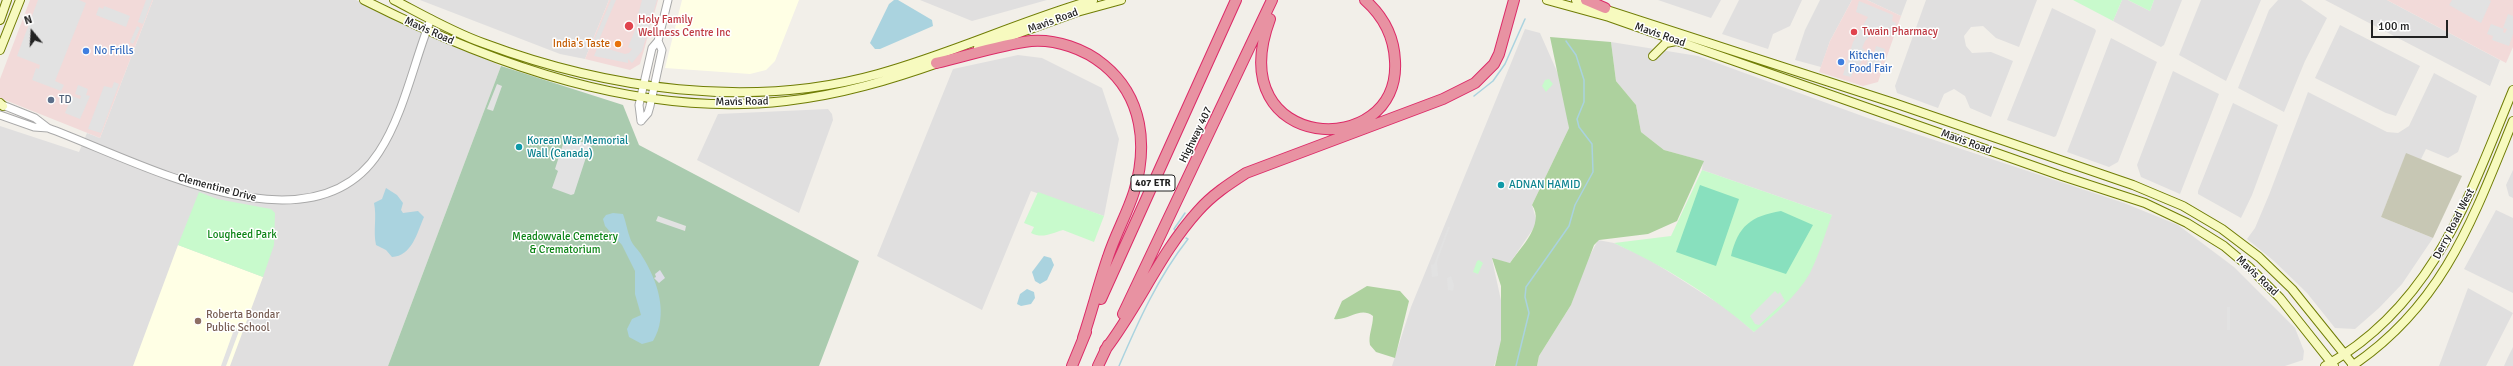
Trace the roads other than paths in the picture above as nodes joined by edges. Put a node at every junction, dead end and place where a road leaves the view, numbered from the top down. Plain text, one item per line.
1 (7, 0) edge
2 (20, 0) edge
3 (364, 0) edge
4 (394, 0) edge
5 (668, 0) edge
6 (1093, 0) edge
7 (1121, 0) edge
8 (1236, 0) edge
9 (1272, 0) edge
10 (1277, 0) edge
11 (1365, 0) edge
12 (1514, 0) edge
13 (1547, 0) edge
14 (1576, 0) edge
15 (1586, 0) edge
16 (1609, 12) junction
17 (431, 19) junction
18 (0, 20) edge
19 (426, 31) junction
20 (658, 40) junction
21 (1678, 41) junction
22 (0, 50) edge
23 (1653, 56) dead end
24 (936, 63) junction
25 (645, 84) junction
26 (654, 86) junction
27 (2513, 90) edge
28 (641, 97) junction
29 (652, 98) junction
30 (1, 104) edge
31 (0, 115) edge
32 (2513, 121) edge
33 (48, 128) junction
34 (1084, 338) junction
35 (1105, 350) junction
36 (2345, 353) junction
37 (2330, 365) edge
38 (1072, 366) edge
39 (1098, 366) edge
40 (2353, 366) edge

1 - 18 main road
2 - 22 main road
3 - 19 main road, Mavis Road
4 - 17 main road, Mavis Road
5 - 20 street
6 - 26 main road, Mavis Road
7 - 24 main road, Mavis Road
8 - 34 highway, Highway 407 / 407 ETR
9 - 35 highway, Highway 407 / 407 ETR
10 - 11 highway
12 - 35 highway
13 - 16 main road, Mavis Road
14 - 16 main road, Mavis Road
15 - 16 highway
16 - 21 main road, Mavis Road
16 - 36 main road, Mavis Road
17 - 19 street, Clementine Drive
17 - 25 main road, Mavis Road
19 - 28 main road, Mavis Road
19 - 33 street, Clementine Drive
20 - 25 street
20 - 26 street
21 - 23 main road
21 - 37 main road, Mavis Road
24 - 29 main road, Mavis Road
24 - 34 highway
25 - 26 main road, Mavis Road
25 - 28 street
26 - 29 street
27 - 36 main road, Derry Road West
28 - 29 main road, Mavis Road
28 - 29 street
30 - 33 street, Clementine Drive
31 - 33 street, Clementine Drive
32 - 40 main road, Derry Road West
34 - 38 highway, Highway 407 / 407 ETR
35 - 39 highway, Highway 407 / 407 ETR
36 - 37 main road, Derry Road West
36 - 40 main road, Mavis Road

